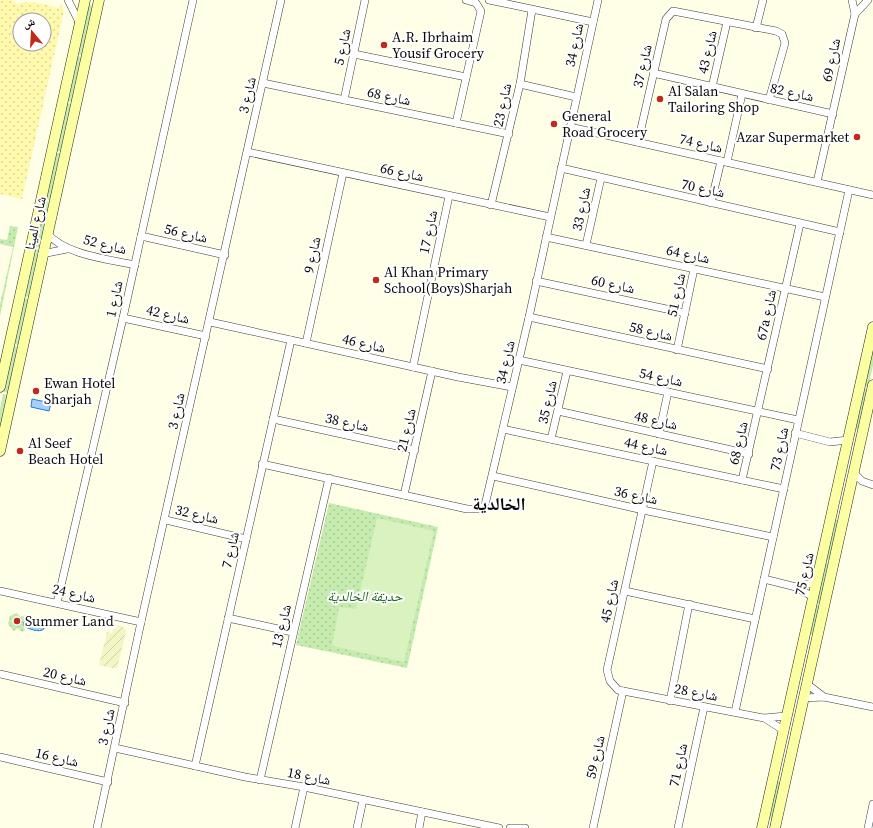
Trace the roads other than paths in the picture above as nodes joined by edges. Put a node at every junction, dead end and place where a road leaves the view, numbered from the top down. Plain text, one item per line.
1 (68, 0) edge
2 (85, 0) edge
3 (98, 0) edge
4 (193, 0) edge
5 (282, 0) edge
6 (365, 0) edge
7 (472, 0) edge
8 (489, 0) edge
9 (598, 0) edge
10 (763, 0) edge
11 (852, 0) edge
12 (868, 0) edge
13 (532, 10) junction
14 (855, 14) junction
15 (593, 22) junction
16 (727, 22) junction
17 (80, 24) junction
18 (756, 28) junction
19 (354, 54) junction
20 (653, 73) junction
21 (466, 77) junction
22 (263, 83) junction
23 (520, 84) junction
24 (712, 87) junction
25 (742, 94) junction
26 (576, 97) junction
27 (344, 100) junction
28 (769, 100) junction
29 (833, 114) junction
30 (456, 123) junction
31 (570, 128) junction
32 (509, 134) junction
33 (638, 142) junction
34 (248, 152) junction
35 (724, 162) junction
36 (561, 168) junction
37 (343, 173) junction
38 (601, 178) junction
39 (817, 182) junction
40 (849, 190) junction
41 (873, 195) edge
42 (449, 196) junction
43 (711, 203) junction
44 (490, 205) junction
45 (550, 217) junction
46 (800, 224) junction
47 (840, 232) junction
48 (48, 233) junction
49 (141, 236) junction
50 (546, 237) junction
51 (586, 245) junction
52 (68, 249) junction
53 (42, 254) junction
54 (225, 255) junction
55 (135, 265) junction
56 (694, 269) junction
57 (536, 281) junction
58 (785, 288) junction
59 (825, 297) junction
60 (685, 313) junction
61 (529, 317) junction
62 (123, 318) junction
63 (210, 322) junction
64 (873, 327) edge
65 (206, 336) junction
66 (291, 340) junction
67 (306, 343) junction
68 (677, 350) junction
69 (519, 360) junction
70 (413, 367) junction
71 (768, 369) junction
72 (567, 370) junction
73 (432, 371) junction
74 (873, 385) edge
75 (0, 387) edge
76 (512, 387) junction
77 (668, 392) junction
78 (558, 411) junction
79 (758, 412) junction
80 (273, 419) junction
81 (798, 420) junction
82 (503, 429) junction
83 (795, 433) junction
84 (659, 434) junction
85 (551, 439) junction
86 (848, 440) junction
87 (830, 442) junction
88 (415, 450) junction
89 (0, 451) edge
90 (845, 452) junction
91 (748, 454) junction
92 (653, 461) junction
93 (262, 464) junction
94 (854, 471) junction
95 (493, 476) junction
96 (329, 478) junction
97 (742, 480) junction
98 (871, 485) edge
99 (851, 488) junction
100 (784, 489) junction
101 (404, 495) junction
102 (643, 510) junction
103 (166, 520) junction
104 (773, 537) junction
105 (246, 539) junction
106 (764, 579) junction
107 (816, 582) junction
108 (796, 587) junction
109 (0, 591) edge
110 (625, 591) junction
111 (813, 597) junction
112 (57, 602) junction
113 (689, 604) junction
114 (228, 618) junction
115 (755, 618) junction
116 (141, 622) junction
117 (292, 632) junction
118 (0, 674) edge
119 (797, 674) junction
120 (807, 684) junction
121 (623, 691) junction
122 (824, 697) junction
123 (804, 698) junction
124 (670, 701) junction
125 (125, 703) junction
126 (704, 707) junction
127 (873, 707) edge
128 (735, 712) junction
129 (786, 716) junction
130 (764, 718) junction
131 (783, 730) junction
132 (793, 747) junction
133 (115, 748) junction
134 (0, 758) edge
135 (195, 766) junction
136 (260, 780) junction
137 (108, 782) junction
138 (304, 788) junction
139 (363, 800) junction
140 (873, 804) edge
141 (422, 812) junction
142 (97, 828) edge
143 (295, 828) edge
144 (357, 828) edge
145 (419, 828) edge
146 (499, 828) edge
147 (510, 828) edge
148 (525, 828) edge
149 (593, 828) edge
150 (678, 828) edge
151 (762, 828) edge
152 (775, 828) edge
153 (868, 828) edge

1 - 17 street
2 - 17 street, شارع المينا
3 - 48 street, شارع المينا
4 - 49 street, شارع 1
5 - 22 street, شارع 3
6 - 19 street, شارع 5
7 - 21 street
8 - 13 street
9 - 15 street, شارع 34
10 - 18 street
11 - 14 street, شارع 69
12 - 14 street
13 - 15 street
13 - 23 street, شارع 23
14 - 29 street, شارع 69
15 - 26 street, شارع 34
16 - 18 street
16 - 20 street, شارع 37
16 - 24 street, شارع 43
17 - 75 street, شارع المينا
18 - 28 street
19 - 21 street
19 - 27 street, شارع 5
20 - 24 street, شارع 82
20 - 33 street, شارع 37
21 - 30 street
22 - 27 street, شارع 68
22 - 34 street, شارع 3
23 - 26 street
23 - 32 street, شارع 23
24 - 25 street, شارع 82
25 - 28 street, شارع 82
25 - 35 street
26 - 31 street, شارع 34
27 - 30 street, شارع 68
28 - 29 street, شارع 82
29 - 39 street, شارع 69
30 - 32 street, شارع 68
31 - 33 street, شارع 74
31 - 36 street, شارع 34
32 - 44 street, شارع 23
33 - 35 street, شارع 74
34 - 37 street, شارع 66
34 - 54 street, شارع 3
35 - 39 street, شارع 74
35 - 43 street
36 - 38 street, شارع 70
36 - 45 street, شارع 34
37 - 42 street, شارع 66
37 - 67 street, شارع 9
38 - 43 street, شارع 70
38 - 51 street, شارع 33
39 - 40 street, شارع 74
40 - 41 street, شارع 74
40 - 47 street, شارع 73
42 - 44 street, شارع 66
42 - 70 street, شارع 17
43 - 46 street, شارع 70
44 - 45 street, شارع 66
45 - 50 street, شارع 34
46 - 47 street, شارع 70
46 - 58 street, 67a شارع
47 - 59 street, شارع 73
48 - 52 street, شارع 52
48 - 53 street, شارع المينا
49 - 54 street, شارع 56
49 - 55 street, شارع 1
50 - 51 street, شارع 64
50 - 57 street, شارع 34
51 - 56 street, شارع 64
52 - 53 street, شارع 52
52 - 55 street, شارع 52
53 - 89 street, شارع المينا
54 - 63 street, شارع 3
55 - 62 street, شارع 1
56 - 58 street, شارع 64
56 - 60 street, شارع 51
57 - 60 street, شارع 60
57 - 61 street, شارع 34
58 - 59 street, شارع 64
58 - 71 street, 67a شارع
59 - 81 street, شارع 73
60 - 68 street, شارع 51
61 - 68 street, شارع 58
61 - 69 street, شارع 34
62 - 65 street, شارع 42
62 - 112 street, شارع 1
63 - 65 street, شارع 3
63 - 66 street, شارع 46
64 - 86 street, شارع 75
65 - 103 street, شارع 3
66 - 67 street, شارع 46
66 - 80 street, شارع 7
67 - 70 street, شارع 46
68 - 71 street, شارع 58
69 - 72 street, شارع 54
69 - 76 street, شارع 34
70 - 73 street, شارع 46
71 - 79 street, 67a شارع
72 - 77 street, شارع 54
72 - 78 street, شارع 35
73 - 76 street, شارع 46
73 - 88 street, شارع 21
74 - 94 street, شارع 75
76 - 82 street, شارع 34
77 - 79 street, شارع 54
77 - 84 street
78 - 84 street, شارع 48
78 - 85 street, شارع 35
79 - 81 street, شارع 54
79 - 91 street, شارع 68
80 - 88 street, شارع 38
80 - 93 street, شارع 7
81 - 83 street, شارع 73
82 - 85 street, شارع 44
82 - 95 street, شارع 34
83 - 87 street
83 - 100 street, شارع 73
84 - 91 street, شارع 48
85 - 92 street, شارع 44
86 - 87 street
86 - 90 street, شارع 75
86 - 94 street
87 - 90 street
88 - 101 street, شارع 21
90 - 107 street, شارع 75
91 - 97 street, شارع 68
92 - 97 street, شارع 44
92 - 102 street, شارع 45
93 - 96 street, شارع 34
93 - 105 street, شارع 7
94 - 98 street
94 - 99 street, شارع 75
95 - 101 street, شارع 34
95 - 102 street, شارع 36
96 - 101 street, شارع 34
96 - 117 street, شارع 13
97 - 100 street, شارع 44
98 - 99 street
99 - 120 street, شارع 75
100 - 104 street, شارع 73
102 - 104 street, شارع 36
102 - 110 street, شارع 45
103 - 105 street, شارع 32
103 - 116 street, شارع 3
104 - 106 street, شارع 73
105 - 114 street, شارع 7
106 - 108 street
106 - 115 street, شارع 73
107 - 108 street
107 - 111 street, شارع 75
108 - 111 street
109 - 112 street, شارع 24
110 - 113 street
110 - 121 street, شارع 45
111 - 119 street, شارع 75
112 - 116 street, شارع 24
113 - 115 street
113 - 124 street
114 - 117 street
114 - 135 street, شارع 7
115 - 128 street, شارع 73
116 - 125 street, شارع 3
117 - 136 street, شارع 13
118 - 125 street, شارع 20
119 - 123 street
119 - 129 street, شارع 75
120 - 122 street
120 - 123 street, شارع 75
121 - 124 street, شارع 28
121 - 149 street, شارع 59
122 - 123 street
122 - 127 street
123 - 132 street, شارع 75
124 - 126 street, شارع 28
125 - 133 street, شارع 3
126 - 128 street, شارع 28
126 - 150 street, شارع 71
128 - 130 street, شارع 28
129 - 130 street, شارع 28
129 - 131 street, شارع 75
129 - 132 street
130 - 131 street, شارع 28
131 - 151 street, شارع 75
132 - 152 street, شارع 75
133 - 135 street, شارع 18
133 - 137 street, شارع 3
134 - 137 street, شارع 16
135 - 136 street, شارع 18
136 - 138 street, شارع 18
137 - 142 street, شارع 3
138 - 139 street, شارع 18
138 - 143 street
139 - 141 street, شارع 18
139 - 144 street
140 - 153 street
141 - 145 street
141 - 146 street, شارع 18
147 - 148 street

